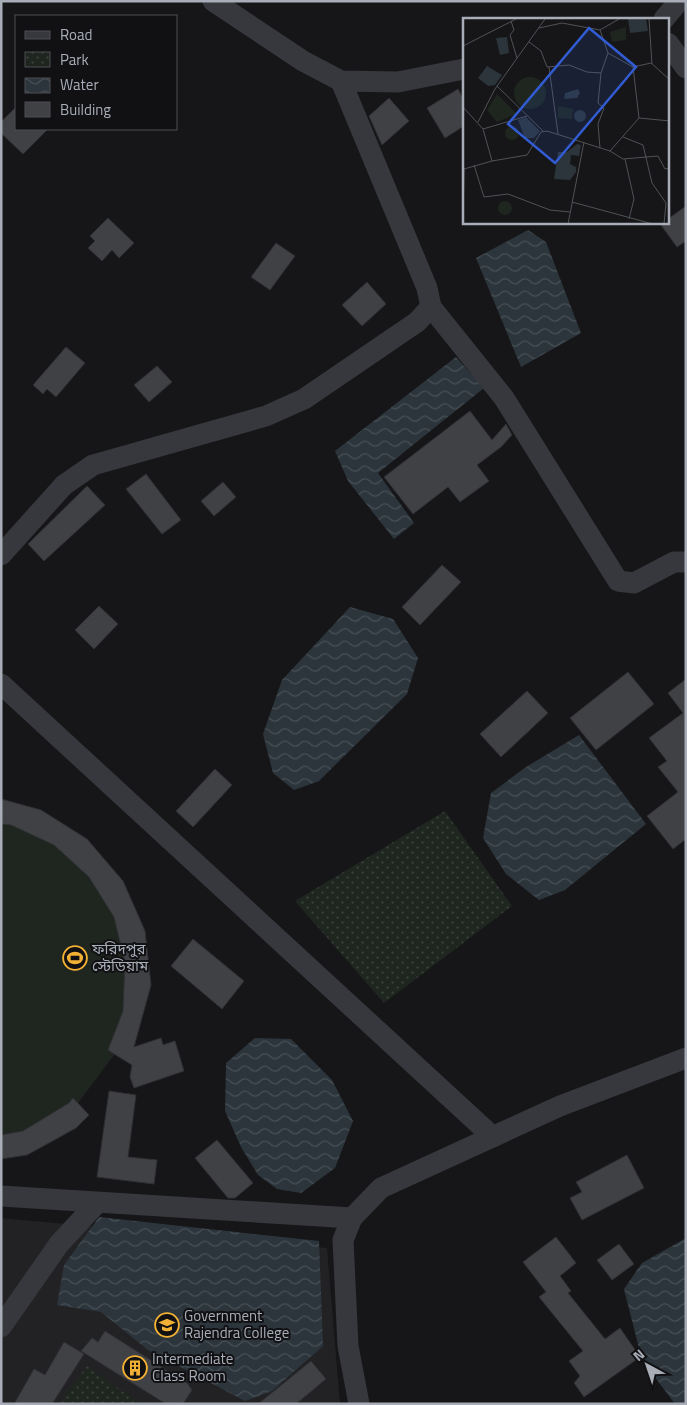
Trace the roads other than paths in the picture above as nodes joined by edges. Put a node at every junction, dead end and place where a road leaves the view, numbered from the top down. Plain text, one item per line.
1 (214, 1) edge
2 (679, 1) edge
3 (665, 18) edge
4 (670, 46) edge
5 (686, 68) edge
6 (463, 69) edge
7 (341, 81) junction
8 (431, 307) junction
9 (1, 555) edge
10 (686, 562) edge
11 (1, 684) edge
12 (686, 1058) edge
13 (493, 1136) junction
14 (1, 1196) edge
15 (96, 1204) junction
16 (352, 1218) junction
17 (1, 1327) edge
18 (359, 1404) edge

1 - 7 street
2 - 3 street
4 - 5 street
6 - 7 street
7 - 8 street
8 - 9 street
8 - 10 street
11 - 13 street
12 - 13 street
13 - 16 street
14 - 15 street
15 - 16 street
15 - 17 street
16 - 18 street

